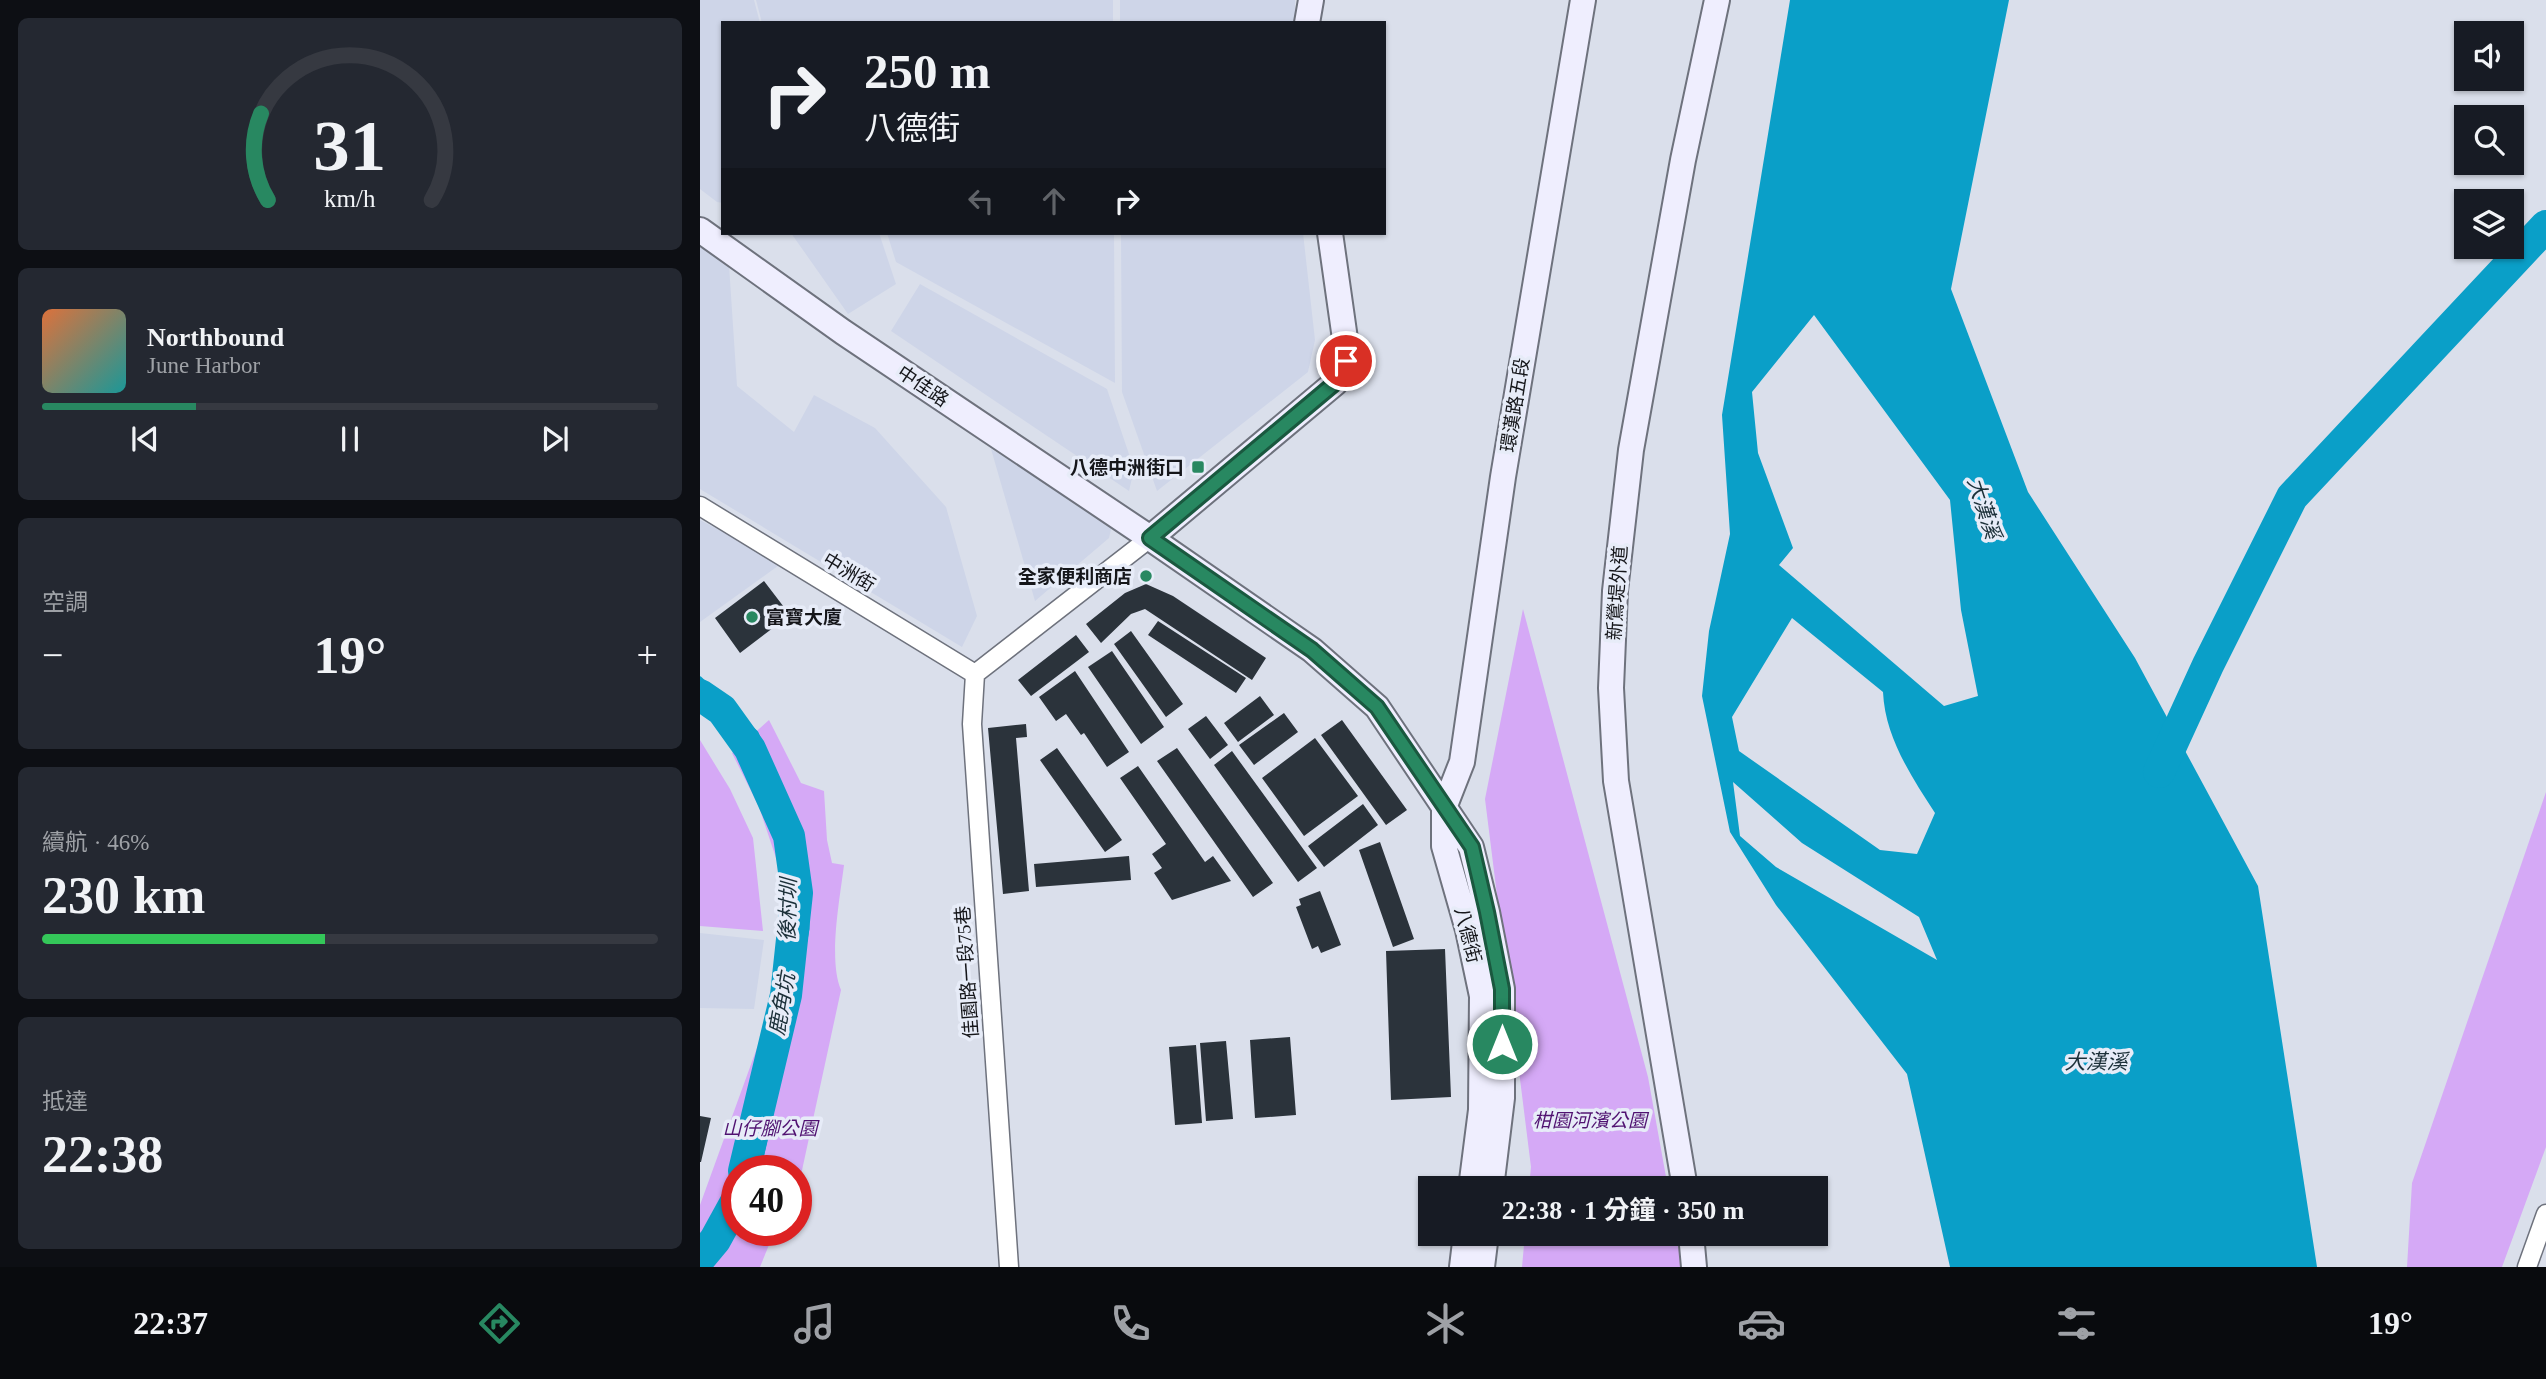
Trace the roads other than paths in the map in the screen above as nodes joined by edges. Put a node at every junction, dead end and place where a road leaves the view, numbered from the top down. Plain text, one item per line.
1 (1311, 0) edge
2 (1584, 0) edge
3 (1717, 0) edge
4 (1307, 21) edge
5 (700, 230) edge
6 (1330, 235) edge
7 (700, 506) edge
8 (1150, 538) junction
9 (975, 674) junction
10 (1444, 808) junction
11 (1502, 989) junction
12 (1472, 1176) edge
13 (1493, 1176) edge
14 (1509, 1176) edge
15 (1683, 1176) edge
16 (2546, 1214) edge
17 (1465, 1246) edge
18 (1485, 1246) edge
19 (1501, 1246) edge
20 (1692, 1246) edge
21 (1009, 1267) edge
22 (1462, 1267) edge
23 (1482, 1267) edge
24 (1499, 1267) edge
25 (1694, 1267) edge
26 (2527, 1267) edge

1 - 4 street
2 - 10 street, 環漢路五段
3 - 15 street, 新鶯堤外道
5 - 8 street, 中佳路
6 - 8 street
7 - 9 street, 中洲街
8 - 9 street
8 - 10 street, 八德街
9 - 21 street, 佳園路一段75巷
10 - 11 street, 八德街
10 - 12 street, 八德街
11 - 13 street, 八德街
11 - 14 street
16 - 26 street
17 - 22 street
18 - 23 street
19 - 24 street
20 - 25 street

